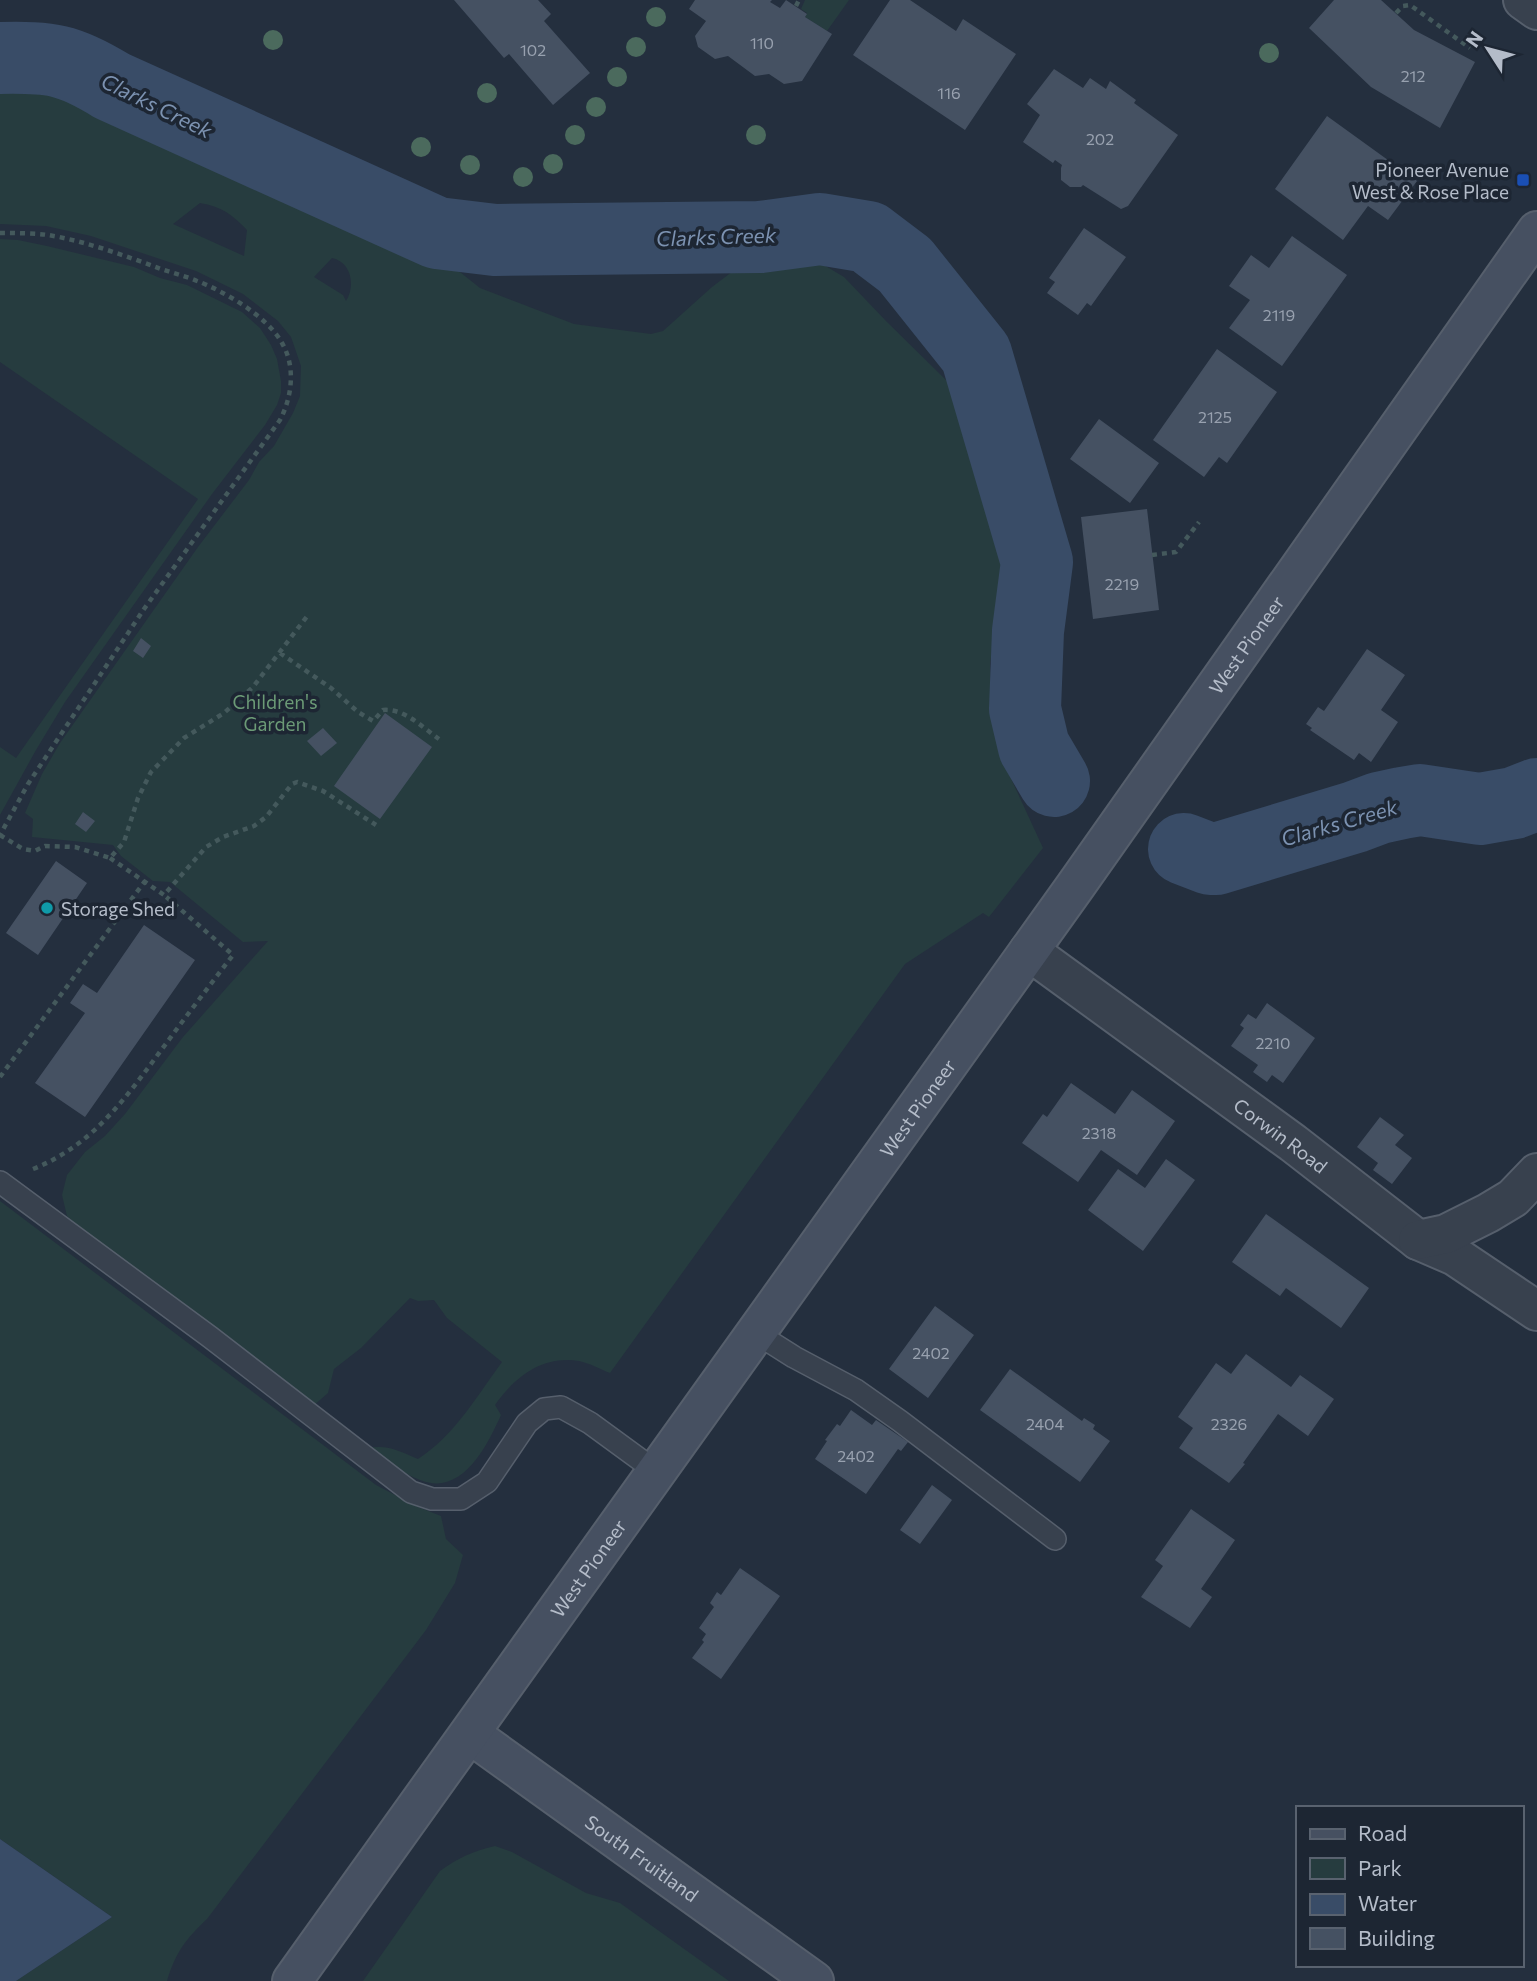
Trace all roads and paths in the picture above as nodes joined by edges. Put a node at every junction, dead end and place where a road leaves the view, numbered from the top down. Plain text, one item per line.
1 (799, 0) edge
2 (1523, 0) edge
3 (796, 6) dead end
4 (1537, 10) edge
5 (1396, 13) dead end
6 (1470, 48) dead end
7 (1537, 231) edge
8 (0, 233) edge
9 (1199, 523) dead end
10 (1152, 555) dead end
11 (307, 615) dead end
12 (280, 653) junction
13 (439, 739) dead end
14 (376, 825) dead end
15 (0, 835) edge
16 (110, 858) junction
17 (145, 881) junction
18 (164, 895) junction
19 (1029, 951) junction
20 (0, 1077) edge
21 (1537, 1173) edge
22 (0, 1182) edge
23 (1418, 1240) junction
24 (1537, 1311) edge
25 (756, 1333) junction
26 (657, 1472) junction
27 (1055, 1539) dead end
28 (470, 1734) junction
29 (292, 1981) edge
30 (814, 1981) edge

1 - 3 path
2 - 4 street
5 - 6 path
7 - 19 main road, West Pioneer
8 - 15 path
9 - 10 path
11 - 12 path
12 - 13 path
12 - 16 path
14 - 18 path
15 - 16 path
16 - 17 path
17 - 18 path
17 - 20 path
18 - 22 path
19 - 23 street, Corwin Road
19 - 25 main road, West Pioneer
21 - 23 street
22 - 26 lane
23 - 24 street, Corwin Road
25 - 26 main road, West Pioneer
25 - 27 lane
26 - 28 main road, West Pioneer
28 - 29 main road, West Pioneer
28 - 30 main road, South Fruitland

